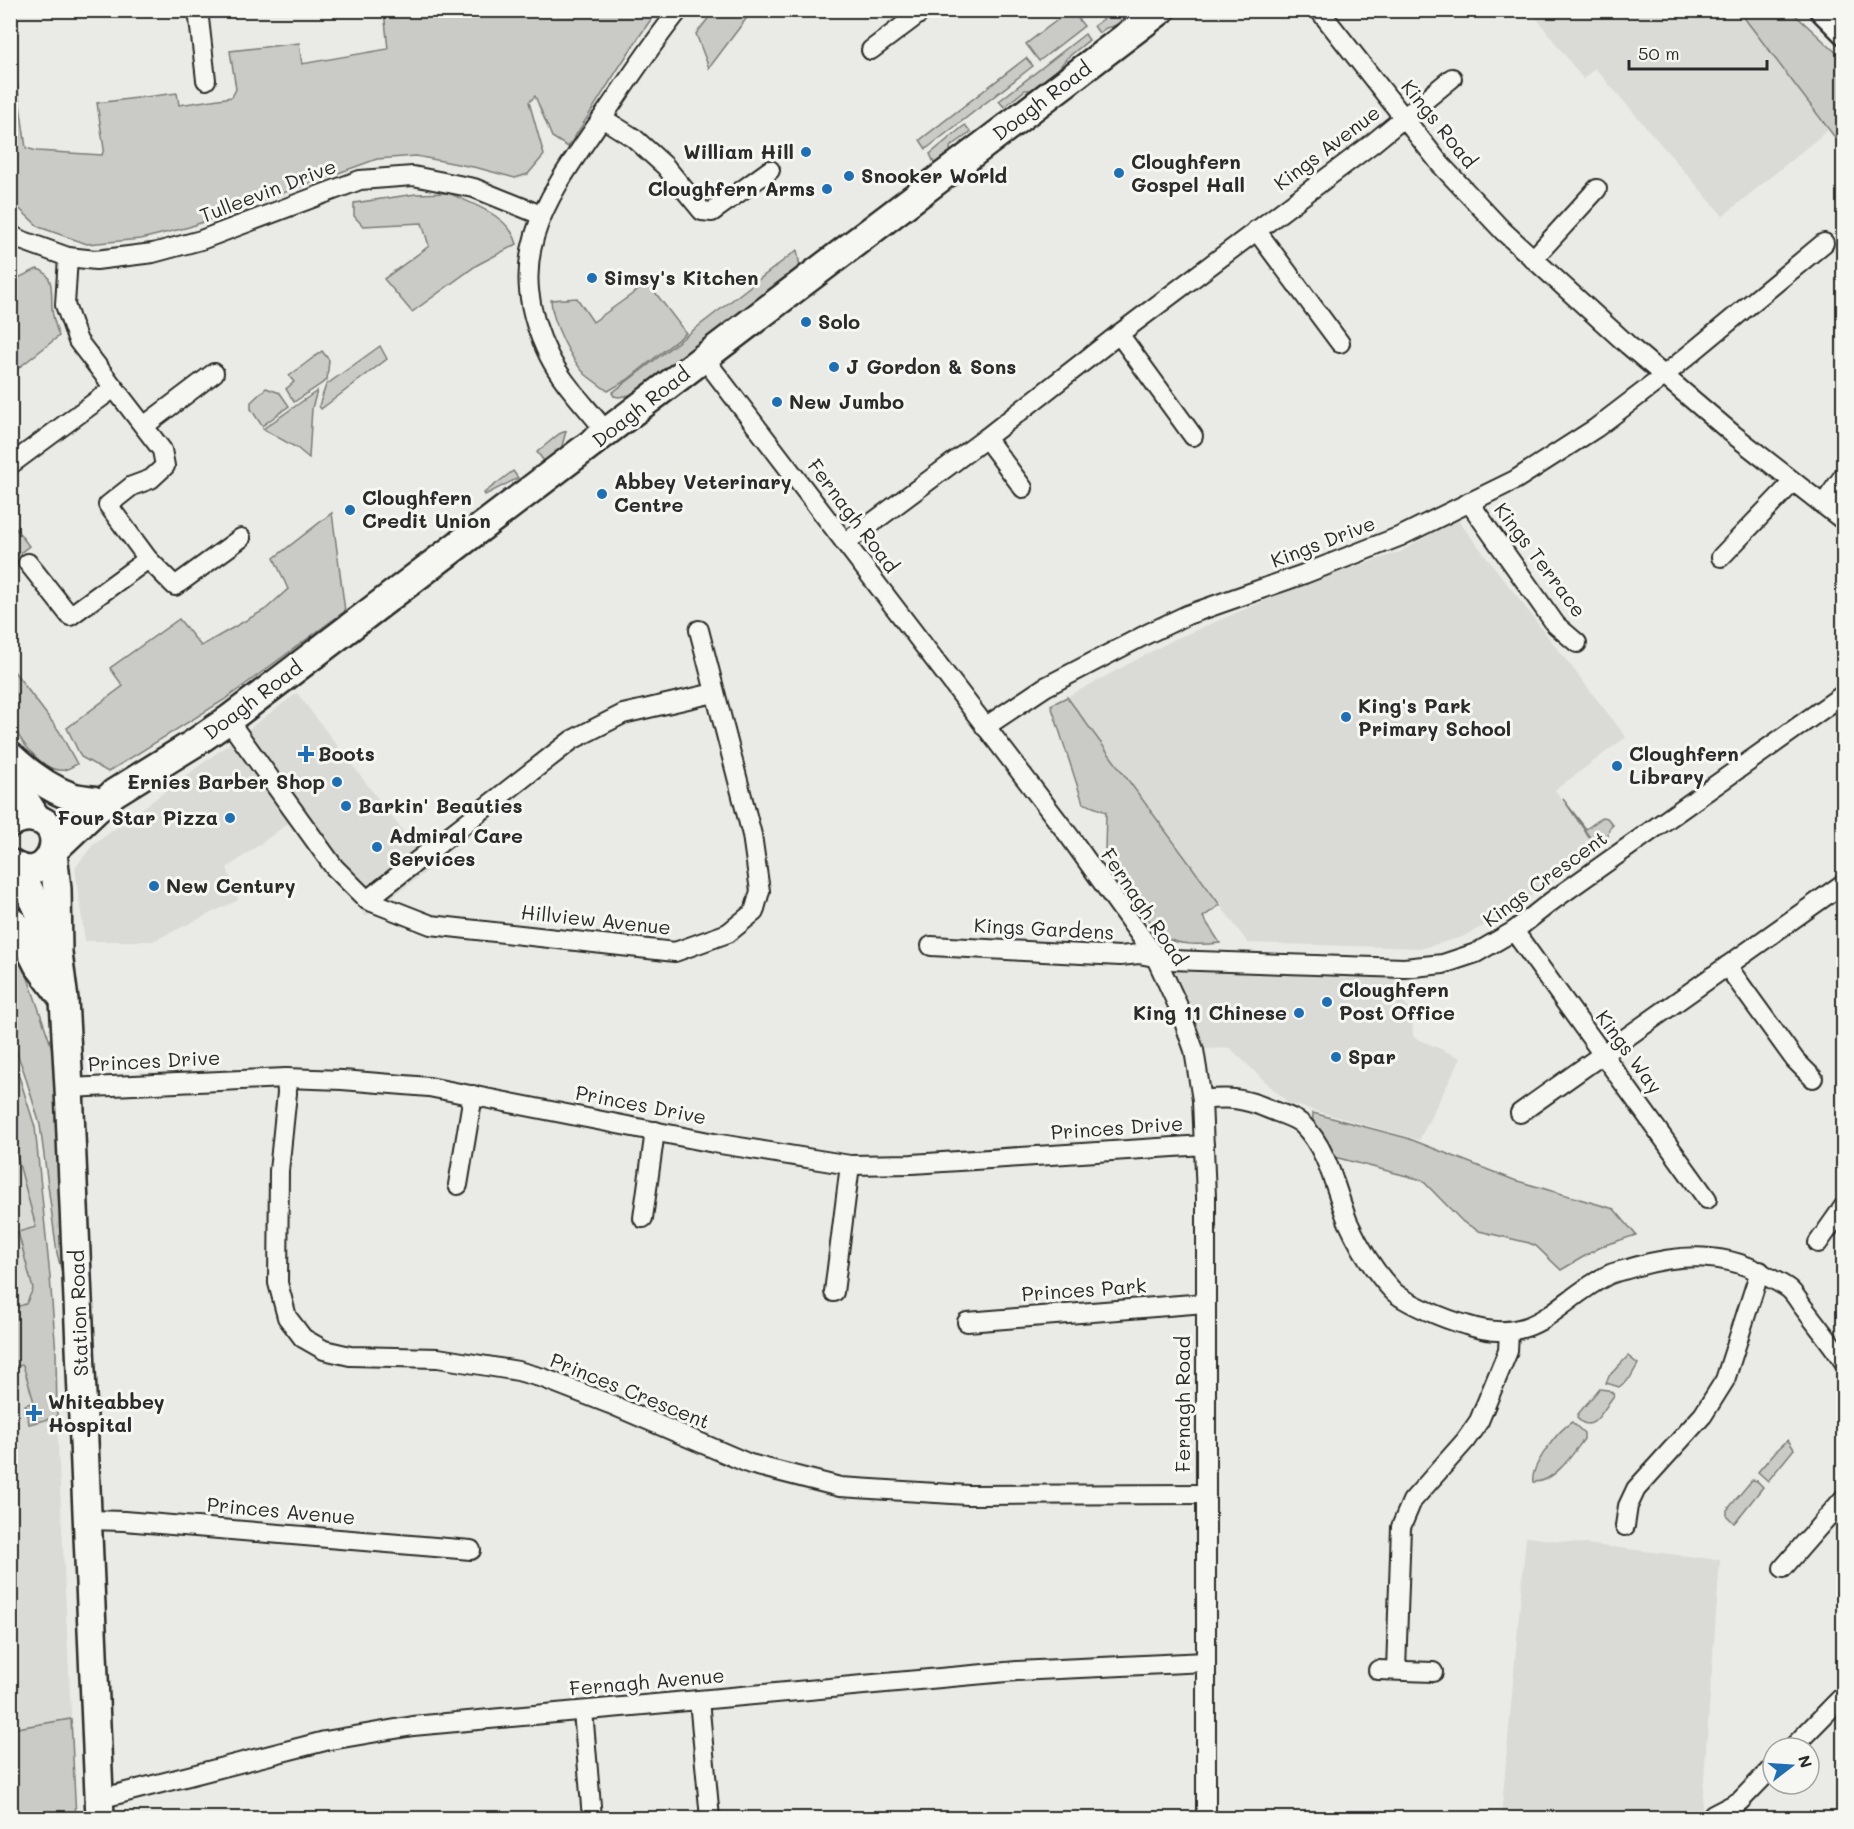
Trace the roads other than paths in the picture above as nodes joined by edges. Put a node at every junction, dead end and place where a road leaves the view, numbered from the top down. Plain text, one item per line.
1 (198, 10) edge
2 (679, 10) edge
3 (924, 10) edge
4 (1161, 10) edge
5 (1319, 10) edge
6 (1821, 10) edge
7 (1844, 33) edge
8 (871, 50) dead end
9 (1452, 78) dead end
10 (206, 80) dead end
11 (1404, 117) junction
12 (602, 118) junction
13 (770, 170) dead end
14 (1597, 189) dead end
15 (541, 215) junction
16 (1256, 230) junction
17 (10, 234) edge
18 (1824, 243) dead end
19 (68, 257) junction
20 (1533, 259) junction
21 (1119, 334) junction
22 (1340, 343) dead end
23 (704, 358) junction
24 (214, 373) dead end
25 (1665, 375) junction
26 (114, 388) junction
27 (144, 426) junction
28 (607, 433) junction
29 (1193, 436) dead end
30 (986, 438) junction
31 (10, 465) edge
32 (1844, 476) edge
33 (1793, 482) junction
34 (1023, 488) dead end
35 (1469, 502) junction
36 (1823, 505) junction
37 (1844, 521) edge
38 (241, 538) dead end
39 (845, 543) junction
40 (1721, 557) dead end
41 (148, 559) junction
42 (28, 563) dead end
43 (699, 630) dead end
44 (1577, 643) dead end
45 (714, 693) junction
46 (1844, 694) edge
47 (228, 720) junction
48 (985, 727) junction
49 (10, 756) edge
50 (10, 776) edge
51 (104, 797) junction
52 (38, 819) junction
53 (10, 824) edge
54 (53, 851) junction
55 (14, 867) edge
56 (1844, 882) edge
57 (367, 900) junction
58 (10, 920) edge
59 (1514, 931) junction
60 (931, 946) dead end
61 (58, 953) junction
62 (1155, 956) junction
63 (1727, 966) junction
64 (64, 1000) junction
65 (1603, 1055) junction
66 (286, 1078) junction
67 (1813, 1078) dead end
68 (69, 1088) junction
69 (473, 1095) junction
70 (1202, 1100) junction
71 (1520, 1113) dead end
72 (655, 1131) junction
73 (1204, 1145) junction
74 (850, 1165) junction
75 (458, 1185) dead end
76 (1707, 1199) dead end
77 (1844, 1206) edge
78 (643, 1218) dead end
79 (1818, 1243) dead end
80 (1760, 1271) junction
81 (834, 1292) dead end
82 (1205, 1303) junction
83 (967, 1322) dead end
84 (1509, 1331) junction
85 (1844, 1362) edge
86 (1206, 1494) junction
87 (1844, 1498) edge
88 (88, 1520) junction
89 (1625, 1526) dead end
90 (471, 1550) dead end
91 (1783, 1568) dead end
92 (1206, 1662) junction
93 (1432, 1672) dead end
94 (1844, 1695) edge
95 (699, 1700) junction
96 (584, 1711) junction
97 (1804, 1736) edge
98 (1761, 1779) edge
99 (99, 1809) edge
100 (1713, 1815) dead end
101 (592, 1818) edge
102 (710, 1818) edge
103 (1206, 1818) edge

1 - 10 street
2 - 12 street
3 - 8 street
4 - 23 main road, Doagh Road
5 - 11 street, Kings Road
6 - 7 street
9 - 11 street, Kings Avenue
11 - 16 street, Kings Avenue
11 - 20 street, Kings Road
12 - 13 street
12 - 15 street
14 - 20 street
15 - 19 street, Tulleevin Drive
15 - 28 street
16 - 21 street, Kings Avenue
16 - 22 street
17 - 19 street, Tulleevin Drive
18 - 25 street
19 - 26 street
20 - 25 street, Kings Road
21 - 29 street
21 - 30 street, Kings Avenue
23 - 28 main road, Doagh Road
23 - 39 street, Fernagh Road
24 - 27 street
25 - 33 street, Kings Road
25 - 35 street, Kings Drive
26 - 27 street
26 - 31 street
27 - 41 street
28 - 47 main road, Doagh Road
30 - 34 street
30 - 39 street, Kings Avenue
32 - 36 street
33 - 36 street, Kings Road
33 - 40 street
35 - 44 street, Kings Terrace
35 - 48 street, Kings Drive
36 - 37 street, Kings Road
38 - 41 street
39 - 48 street, Fernagh Road
41 - 42 street
43 - 45 street, Hillview Avenue
45 - 57 street
45 - 57 street, Hillview Avenue
46 - 59 street, Kings Crescent
47 - 51 main road, Doagh Road
47 - 57 street, Hillview Avenue
48 - 62 street, Fernagh Road
49 - 51 main road
50 - 52 main road, Station Road
51 - 52 main road, Doagh Road
51 - 54 main road, Doagh Road
52 - 53 main road, Doagh Road
52 - 54 main road, Station Road
54 - 55 main road, Doagh Road
54 - 61 main road, Station Road
55 - 61 main road, Station Road
56 - 63 street
58 - 64 main road
59 - 62 street, Kings Crescent
59 - 65 street, Kings Way
60 - 62 street, Kings Gardens
61 - 64 main road, Station Road
62 - 70 street, Fernagh Road
63 - 65 street
63 - 67 street
64 - 68 main road, Station Road
65 - 71 street
65 - 76 street, Kings Way
66 - 68 street, Princes Drive
66 - 69 street, Princes Drive
66 - 86 street, Princes Crescent
68 - 88 main road, Station Road
69 - 72 street, Princes Drive
69 - 75 street
70 - 73 street, Fernagh Road
70 - 84 street
72 - 74 street, Princes Drive
72 - 78 street
73 - 74 street, Princes Drive
73 - 82 street, Fernagh Road
74 - 81 street
77 - 79 street
80 - 84 street
80 - 85 street
80 - 89 street
82 - 83 street, Princes Park
82 - 86 street, Fernagh Road
84 - 93 street
86 - 92 street, Fernagh Road
87 - 91 street
88 - 90 street, Princes Avenue
88 - 99 main road, Station Road
92 - 95 street, Fernagh Avenue
92 - 103 street, Fernagh Road
94 - 97 street
95 - 96 street, Fernagh Avenue
95 - 102 street
96 - 99 street, Fernagh Avenue
96 - 101 street
98 - 100 street

